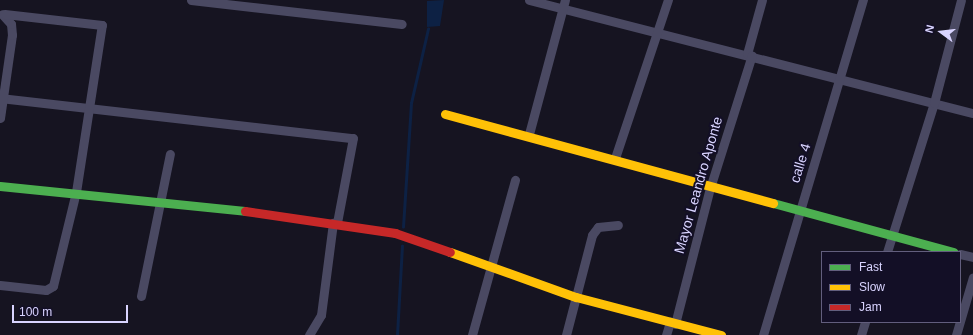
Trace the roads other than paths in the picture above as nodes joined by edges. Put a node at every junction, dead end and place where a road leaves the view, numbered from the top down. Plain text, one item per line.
1 (191, 0) edge
2 (529, 0) edge
3 (565, 0) edge
4 (668, 0) edge
5 (762, 0) edge
6 (863, 0) edge
7 (961, 0) edge
8 (235, 2) edge
9 (563, 9) junction
10 (2, 14) edge
11 (402, 24) dead end
12 (659, 31) junction
13 (749, 54) junction
14 (840, 77) junction
15 (2, 98) edge
16 (934, 103) junction
17 (92, 106) junction
18 (973, 113) edge
19 (445, 114) dead end
20 (0, 118) edge
21 (529, 134) junction
22 (170, 154) dead end
23 (615, 158) junction
24 (515, 180) dead end
25 (0, 186) edge
26 (710, 188) junction
27 (76, 192) junction
28 (162, 202) junction
29 (800, 210) junction
30 (335, 223) junction
31 (618, 225) dead end
32 (892, 236) junction
33 (887, 251) edge
34 (949, 251) edge
35 (961, 254) edge
36 (973, 257) edge
37 (491, 268) junction
38 (973, 277) edge
39 (0, 285) edge
40 (141, 296) dead end
41 (576, 297) junction
42 (961, 318) edge
43 (672, 323) junction
44 (865, 323) edge
45 (960, 323) edge
46 (309, 335) edge
47 (472, 335) edge
48 (566, 335) edge
49 (666, 335) edge
50 (721, 335) edge
51 (764, 335) edge
52 (861, 335) edge
53 (956, 335) edge

1 - 8 street
2 - 9 street
3 - 9 street
4 - 12 street
5 - 13 street, Mayor Leandro Aponte
6 - 14 street, calle 4
7 - 16 street
8 - 11 street
9 - 12 street
9 - 21 street
10 - 15 street
10 - 17 street
12 - 13 street
12 - 23 street
13 - 14 street
13 - 26 street, Mayor Leandro Aponte
14 - 16 street
14 - 29 street, calle 4
15 - 17 street
15 - 20 street
16 - 18 street
16 - 32 street
17 - 27 street
17 - 30 street
19 - 21 street
21 - 23 street
22 - 28 street
23 - 26 street
24 - 37 street
25 - 27 street
26 - 29 street
26 - 43 street, Mayor Leandro Aponte
27 - 28 street
27 - 39 street
28 - 30 street
28 - 40 street
29 - 32 street
29 - 51 street, calle 4
30 - 37 street
30 - 46 street
31 - 41 street
32 - 33 street
32 - 34 street
35 - 36 street
37 - 41 street
37 - 47 street
38 - 42 street
41 - 43 street
41 - 48 street
43 - 49 street, Mayor Leandro Aponte
43 - 50 street
44 - 52 street
45 - 53 street

